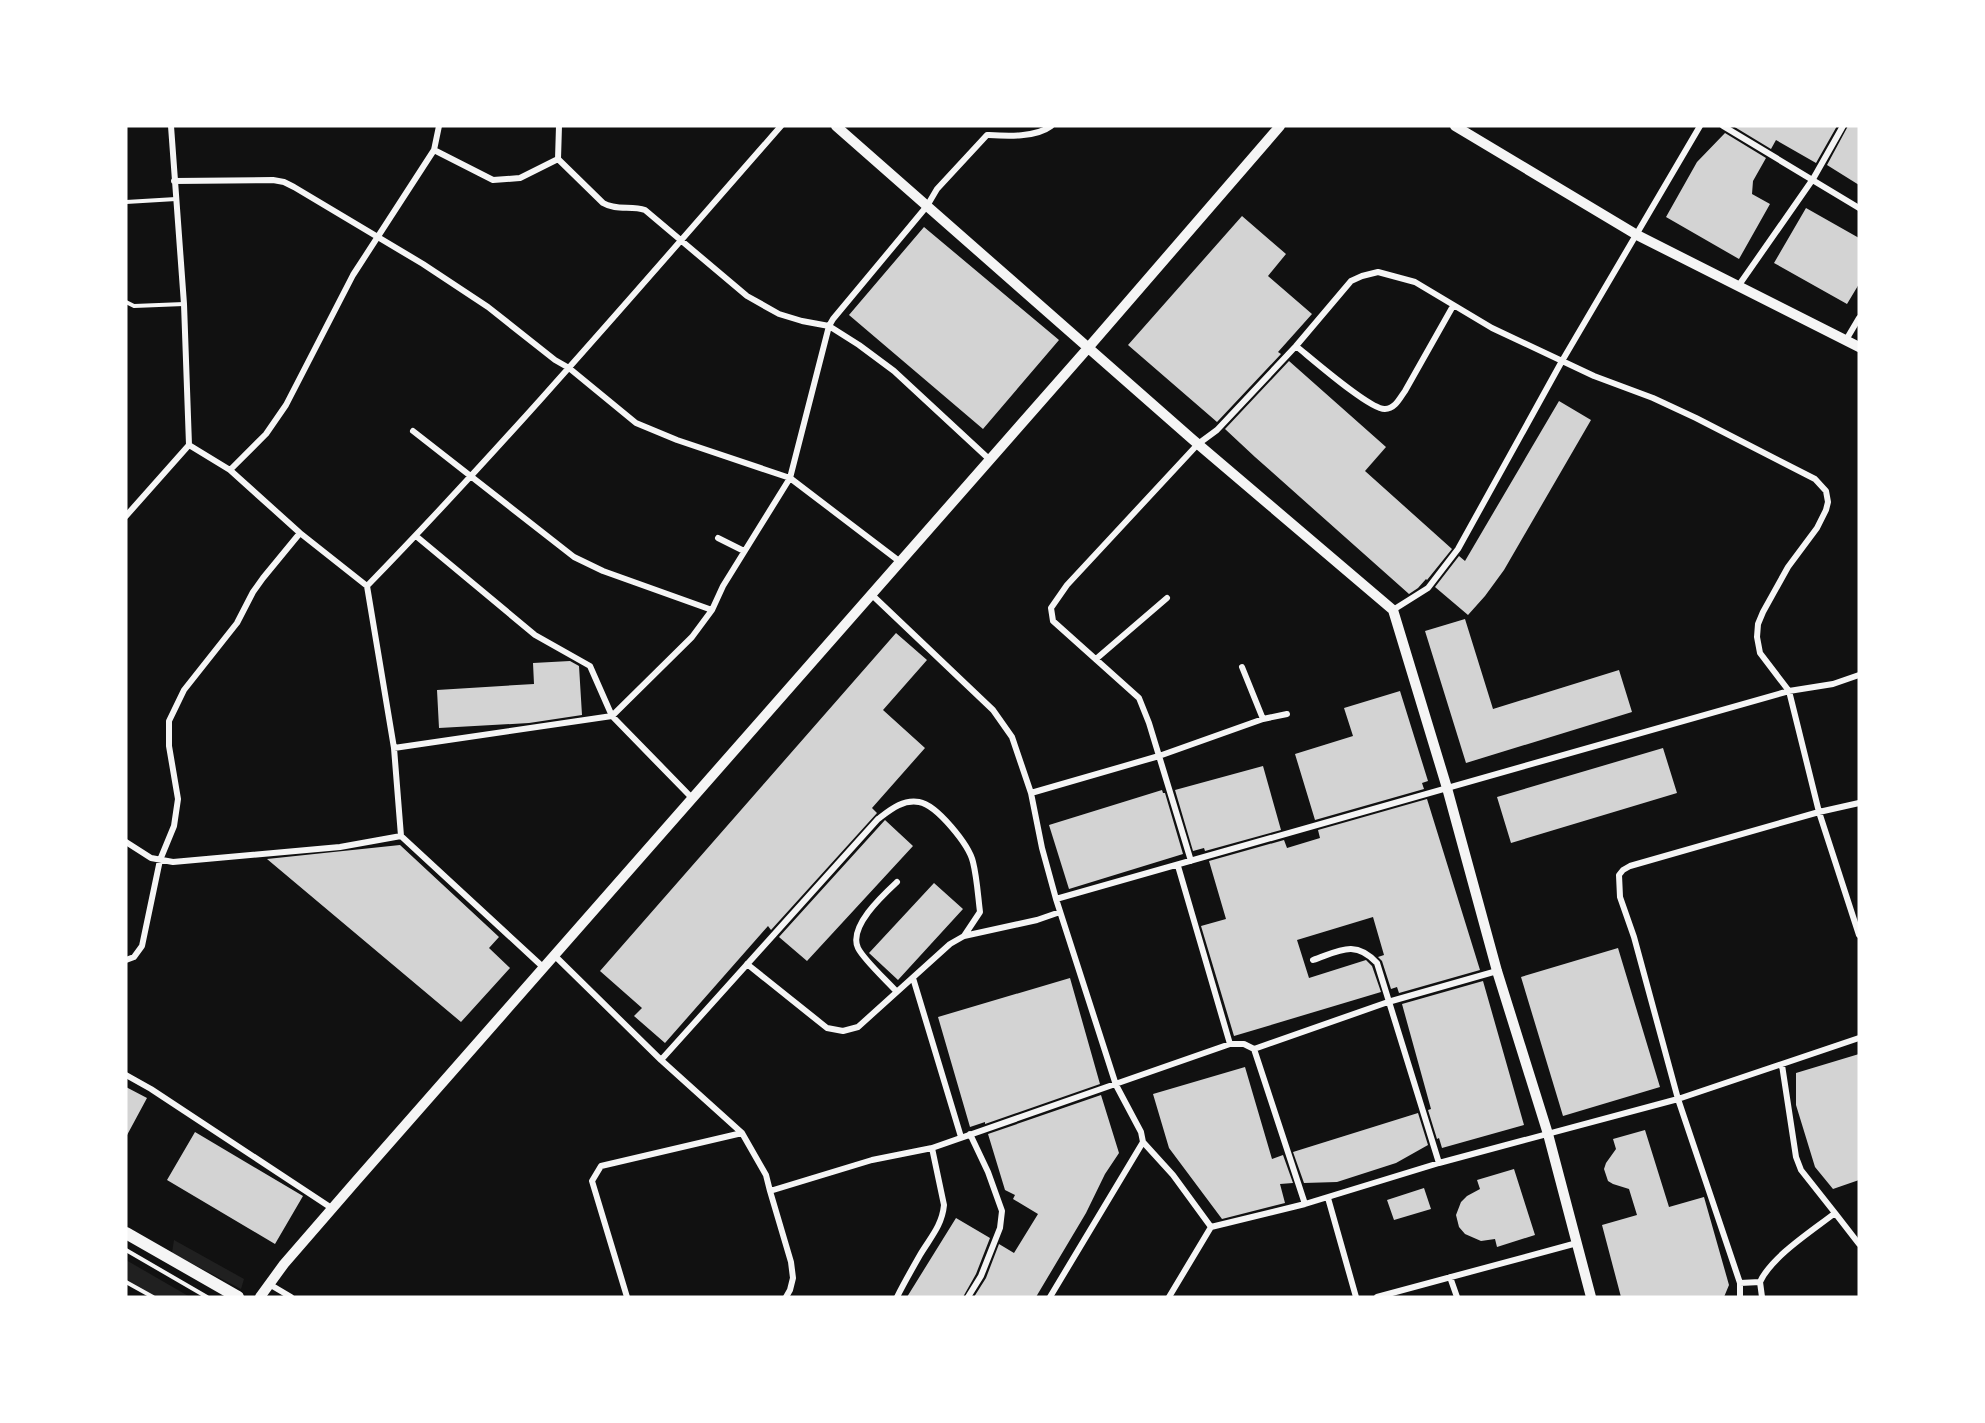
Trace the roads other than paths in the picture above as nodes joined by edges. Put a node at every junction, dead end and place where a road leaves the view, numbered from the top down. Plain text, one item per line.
1 (171, 126) edge
2 (438, 126) edge
3 (559, 126) edge
4 (781, 126) edge
5 (836, 126) edge
6 (986, 126) edge
7 (1051, 126) edge
8 (1280, 126) edge
9 (1455, 126) edge
10 (1700, 126) edge
11 (1723, 126) edge
12 (1844, 126) edge
13 (987, 135) junction
14 (434, 150) junction
15 (558, 159) junction
16 (1813, 178) junction
17 (174, 182) junction
18 (176, 199) junction
19 (126, 202) edge
20 (927, 206) junction
21 (1859, 208) edge
22 (1636, 235) junction
23 (376, 238) junction
24 (680, 242) junction
25 (1739, 285) junction
26 (126, 303) edge
27 (184, 304) junction
28 (1453, 306) junction
29 (1859, 318) edge
30 (829, 326) junction
31 (1846, 340) junction
32 (1296, 346) junction
33 (1859, 347) edge
34 (1088, 348) junction
35 (1562, 361) junction
36 (569, 368) junction
37 (413, 431) dead end
38 (1198, 444) junction
39 (189, 445) junction
40 (989, 459) junction
41 (230, 470) junction
42 (472, 476) junction
43 (790, 478) junction
44 (126, 516) edge
45 (300, 533) junction
46 (416, 536) junction
47 (718, 537) dead end
48 (744, 551) junction
49 (899, 561) junction
50 (367, 586) junction
51 (870, 593) junction
52 (1167, 598) dead end
53 (712, 610) junction
54 (1393, 610) junction
55 (1096, 659) junction
56 (1242, 667) dead end
57 (1859, 675) edge
58 (1789, 691) junction
59 (1287, 714) dead end
60 (612, 716) junction
61 (1263, 719) junction
62 (394, 748) junction
63 (1159, 756) junction
64 (1447, 788) junction
65 (1031, 793) junction
66 (692, 798) junction
67 (1859, 803) edge
68 (1819, 812) junction
69 (401, 836) junction
70 (126, 842) edge
71 (160, 860) junction
72 (1191, 861) junction
73 (1178, 866) junction
74 (897, 882) dead end
75 (1056, 899) junction
76 (1060, 912) junction
77 (1859, 935) edge
78 (964, 936) junction
79 (554, 954) junction
80 (126, 960) edge
81 (1313, 960) dead end
82 (747, 964) junction
83 (544, 968) junction
84 (1497, 971) junction
85 (913, 978) junction
86 (896, 991) junction
87 (1388, 1002) junction
88 (1859, 1038) edge
89 (1230, 1044) junction
90 (1254, 1049) junction
91 (661, 1060) junction
92 (1782, 1065) junction
93 (126, 1076) edge
94 (1116, 1085) junction
95 (1678, 1099) junction
96 (742, 1134) junction
97 (969, 1134) junction
98 (1548, 1134) junction
99 (961, 1137) junction
100 (1143, 1142) junction
101 (932, 1148) junction
102 (1439, 1163) junction
103 (770, 1191) junction
104 (1328, 1198) junction
105 (1305, 1204) junction
106 (333, 1209) junction
107 (1835, 1213) junction
108 (1211, 1227) junction
109 (126, 1233) edge
110 (1577, 1243) junction
111 (1859, 1244) edge
112 (126, 1250) edge
113 (1450, 1277) junction
114 (126, 1282) edge
115 (1760, 1282) junction
116 (1740, 1283) junction
117 (269, 1284) junction
118 (153, 1297) edge
119 (207, 1297) edge
120 (238, 1297) edge
121 (260, 1297) edge
122 (291, 1297) edge
123 (627, 1297) edge
124 (786, 1297) edge
125 (897, 1297) edge
126 (968, 1297) edge
127 (1050, 1297) edge
128 (1169, 1297) edge
129 (1356, 1297) edge
130 (1377, 1297) edge
131 (1457, 1297) edge
132 (1591, 1297) edge
133 (1740, 1297) edge
134 (1762, 1297) edge

1 - 17 street
2 - 14 street
3 - 15 street
4 - 24 street
5 - 20 street
6 - 13 street
7 - 13 street
8 - 34 street
9 - 22 street
10 - 22 street
11 - 16 street
12 - 16 street
13 - 20 street
14 - 15 street
14 - 23 street
15 - 24 street
16 - 21 street
16 - 25 street
17 - 18 street
17 - 23 street
18 - 19 lane
18 - 27 street
20 - 30 street
20 - 34 street
22 - 25 street
22 - 35 street
23 - 36 street
23 - 41 street
24 - 30 street
24 - 36 street
25 - 31 street
26 - 27 lane
27 - 39 street
28 - 32 street
28 - 32 street
28 - 35 street
29 - 31 street
30 - 40 street
30 - 43 street
31 - 33 street
32 - 38 street
34 - 38 street
34 - 40 street
35 - 54 street
35 - 58 street
36 - 42 street
36 - 43 street
37 - 42 street
38 - 54 street
38 - 55 street
39 - 41 street
39 - 44 street
40 - 49 street
41 - 45 street
42 - 46 street
42 - 53 street
43 - 48 street
43 - 49 street
45 - 50 street
45 - 71 street
46 - 50 street
46 - 60 street
47 - 48 street
48 - 53 street
49 - 51 street
50 - 62 street
51 - 65 street
51 - 66 street
52 - 55 street
53 - 60 street
54 - 64 street
55 - 63 street
56 - 61 street
57 - 58 street
58 - 64 street
58 - 68 street
59 - 61 street
60 - 62 street
60 - 66 street
61 - 63 street
62 - 69 street
63 - 65 street
63 - 72 street
64 - 72 street
64 - 84 street
65 - 75 street
66 - 79 street
67 - 68 street
68 - 77 street
68 - 95 street
69 - 71 street
69 - 83 street
70 - 71 street
71 - 80 street
72 - 73 street
73 - 75 street
73 - 89 street
74 - 86 street
75 - 76 street
76 - 78 street
76 - 94 street
78 - 82 street
78 - 85 street
79 - 83 street
79 - 91 street
81 - 87 street
82 - 86 street
82 - 91 street
83 - 106 street
84 - 87 street
84 - 98 street
85 - 86 street
85 - 99 street
87 - 90 street
87 - 102 street
88 - 92 street
89 - 90 street
89 - 94 street
90 - 105 street
91 - 96 street
92 - 95 street
92 - 107 street
93 - 106 street
94 - 97 street
94 - 100 street
95 - 98 street
95 - 116 street
96 - 103 street
96 - 123 street
97 - 99 street
97 - 126 street
98 - 102 street
98 - 110 street
99 - 101 street
100 - 108 street
100 - 127 street
101 - 103 street
101 - 125 street
102 - 104 street
103 - 124 street
104 - 105 street
104 - 129 street
105 - 108 street
106 - 117 street
107 - 111 street
107 - 115 street
108 - 128 street
109 - 120 main road
110 - 113 street
110 - 132 street
112 - 119 lane
113 - 130 street
113 - 131 street
114 - 118 lane
115 - 116 street
115 - 134 street
116 - 133 street
117 - 121 street
117 - 122 street

